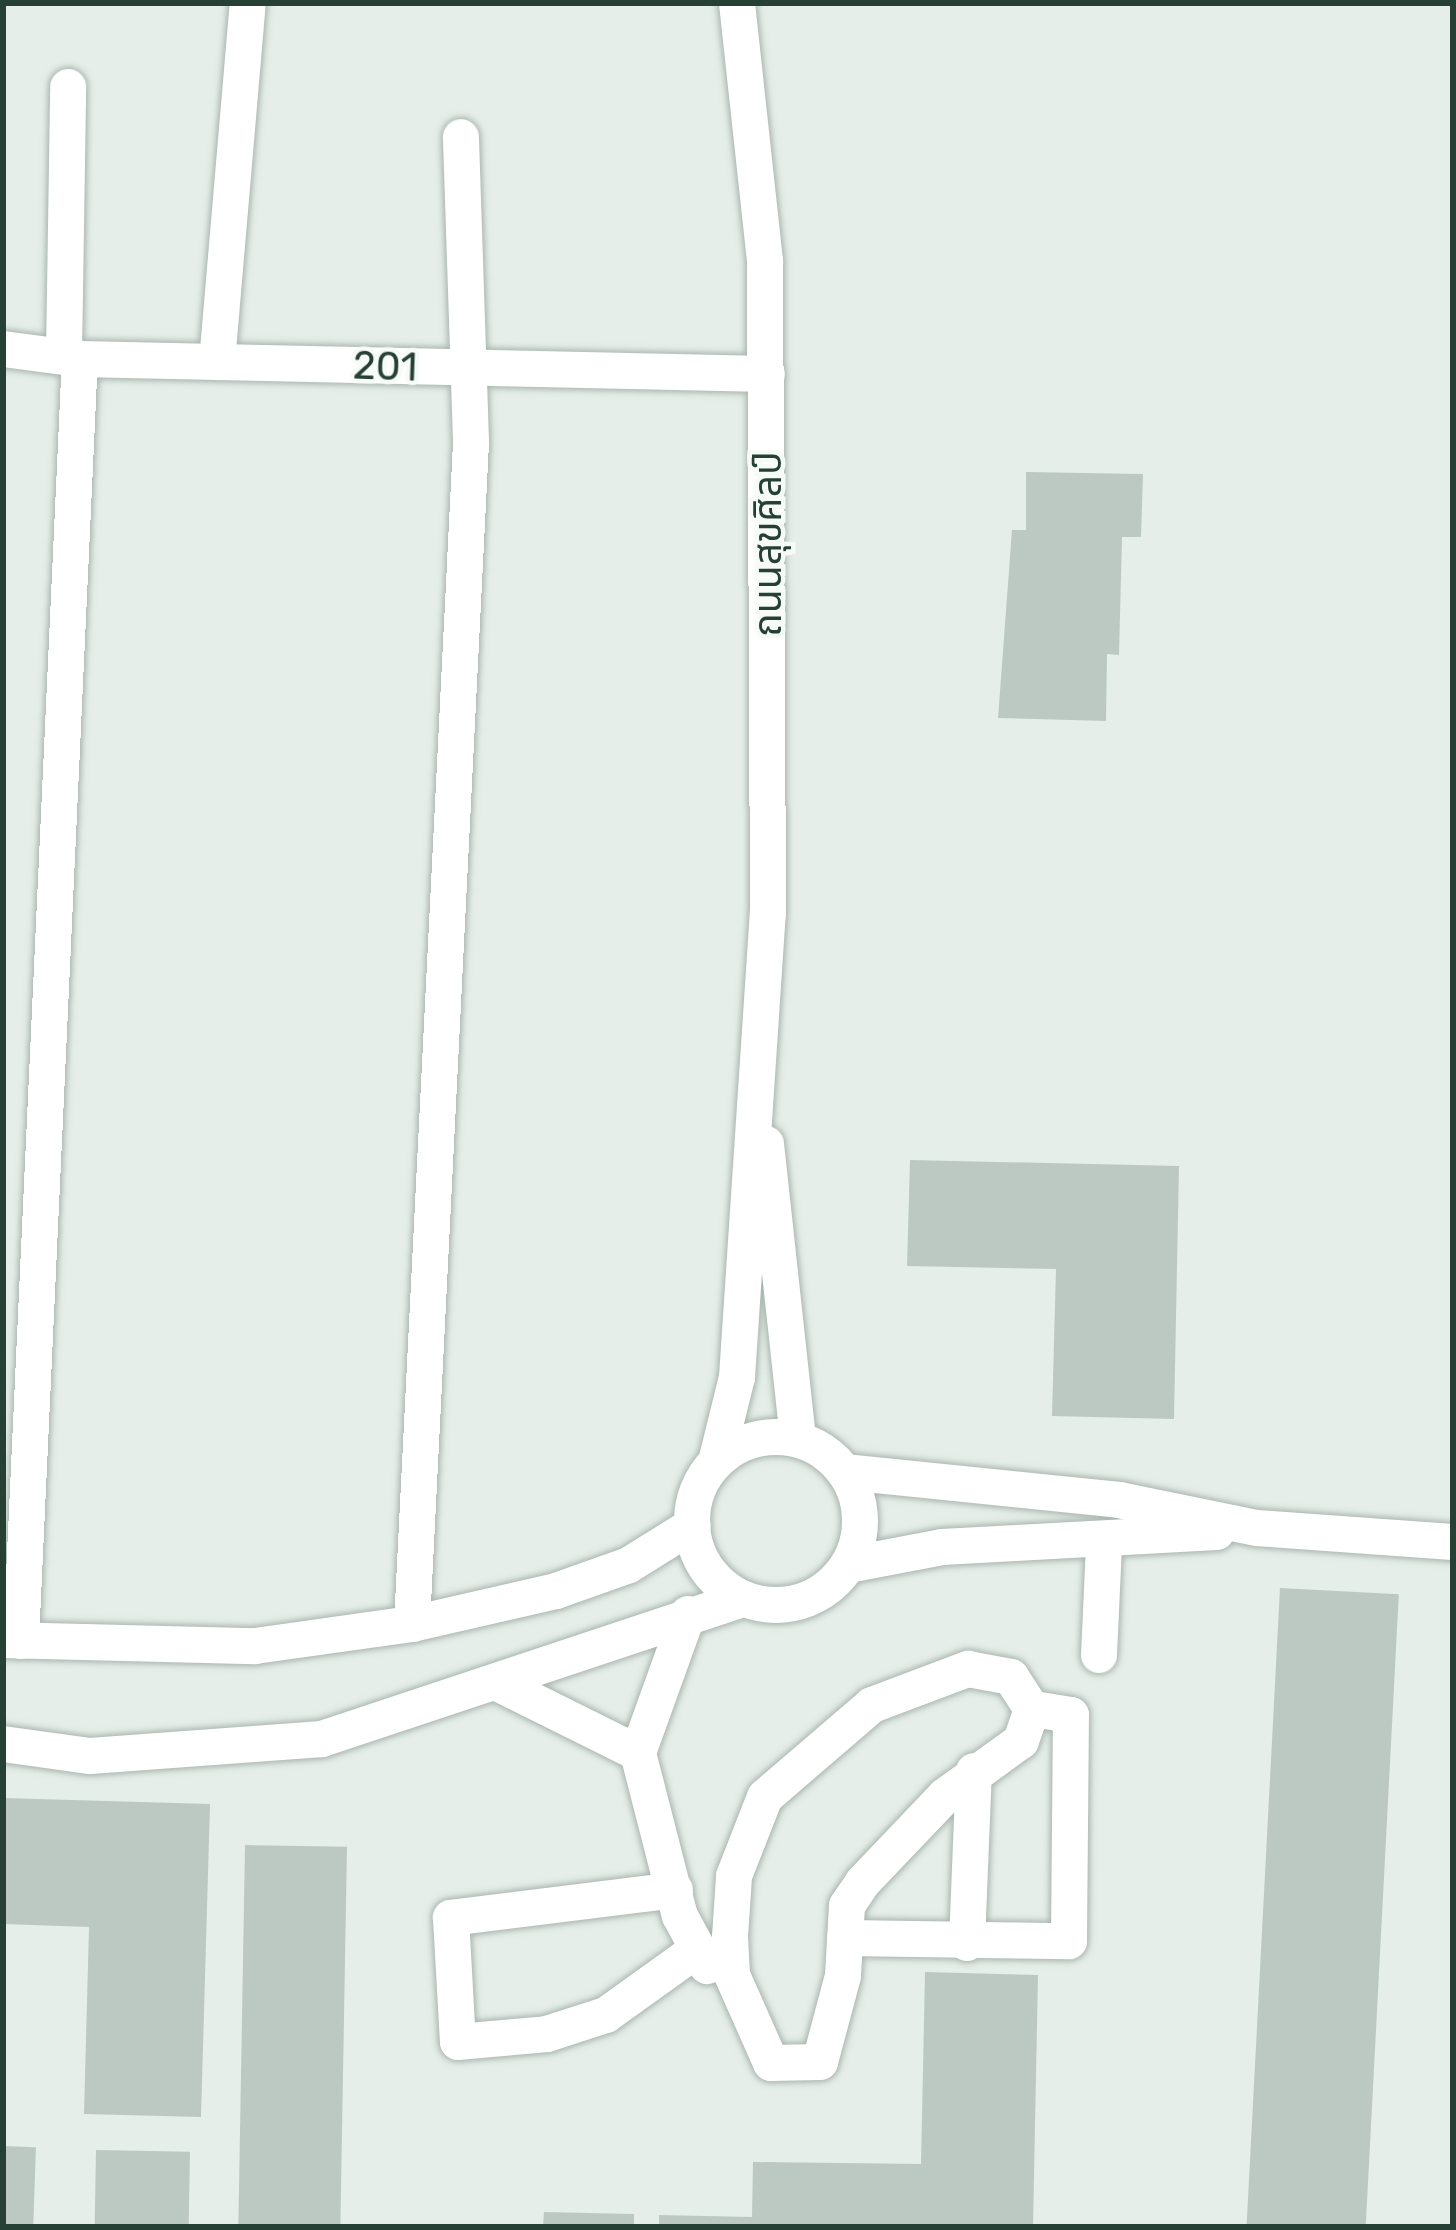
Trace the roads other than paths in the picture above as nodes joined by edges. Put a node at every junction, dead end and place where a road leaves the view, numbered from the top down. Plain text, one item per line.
1 (248, 3) edge
2 (737, 3) edge
3 (68, 87) dead end
4 (461, 137) dead end
5 (3, 349) edge
6 (72, 357) junction
7 (217, 362) junction
8 (469, 369) junction
9 (767, 374) junction
10 (758, 1087) junction
11 (798, 1439) junction
12 (716, 1462) junction
13 (845, 1472) junction
14 (693, 1525) junction
15 (1257, 1528) junction
16 (1453, 1542) edge
17 (1104, 1543) junction
18 (848, 1565) junction
19 (743, 1599) junction
20 (688, 1614) junction
21 (412, 1624) junction
22 (12, 1640) edge
23 (1099, 1655) dead end
24 (500, 1684) junction
25 (1031, 1709) junction
26 (3, 1744) edge
27 (638, 1753) junction
28 (974, 1772) junction
29 (675, 1890) junction
30 (845, 1938) junction
31 (967, 1943) junction
32 (695, 1952) junction
33 (732, 1975) junction

1 - 7 street
2 - 9 street, ถนนสุขศิลป์
3 - 6 street
4 - 8 street
5 - 6 street, 201
6 - 7 street, 201
6 - 22 street
7 - 8 street, 201
8 - 9 street, 201
8 - 21 street
9 - 10 street, ถนนสุขศิลป์
10 - 11 street
10 - 12 street
11 - 12 street
11 - 13 street
12 - 14 street
13 - 15 street
13 - 18 street
14 - 19 street
14 - 21 street
15 - 16 street
15 - 17 street
17 - 18 street
17 - 23 street
18 - 19 street
19 - 20 street
20 - 24 street
20 - 27 street
21 - 22 street
24 - 26 street
24 - 27 street
25 - 28 street
25 - 31 street
25 - 33 street
27 - 29 street
28 - 30 street
28 - 31 street
29 - 32 street
29 - 32 street
30 - 31 street
30 - 33 street
32 - 33 street

